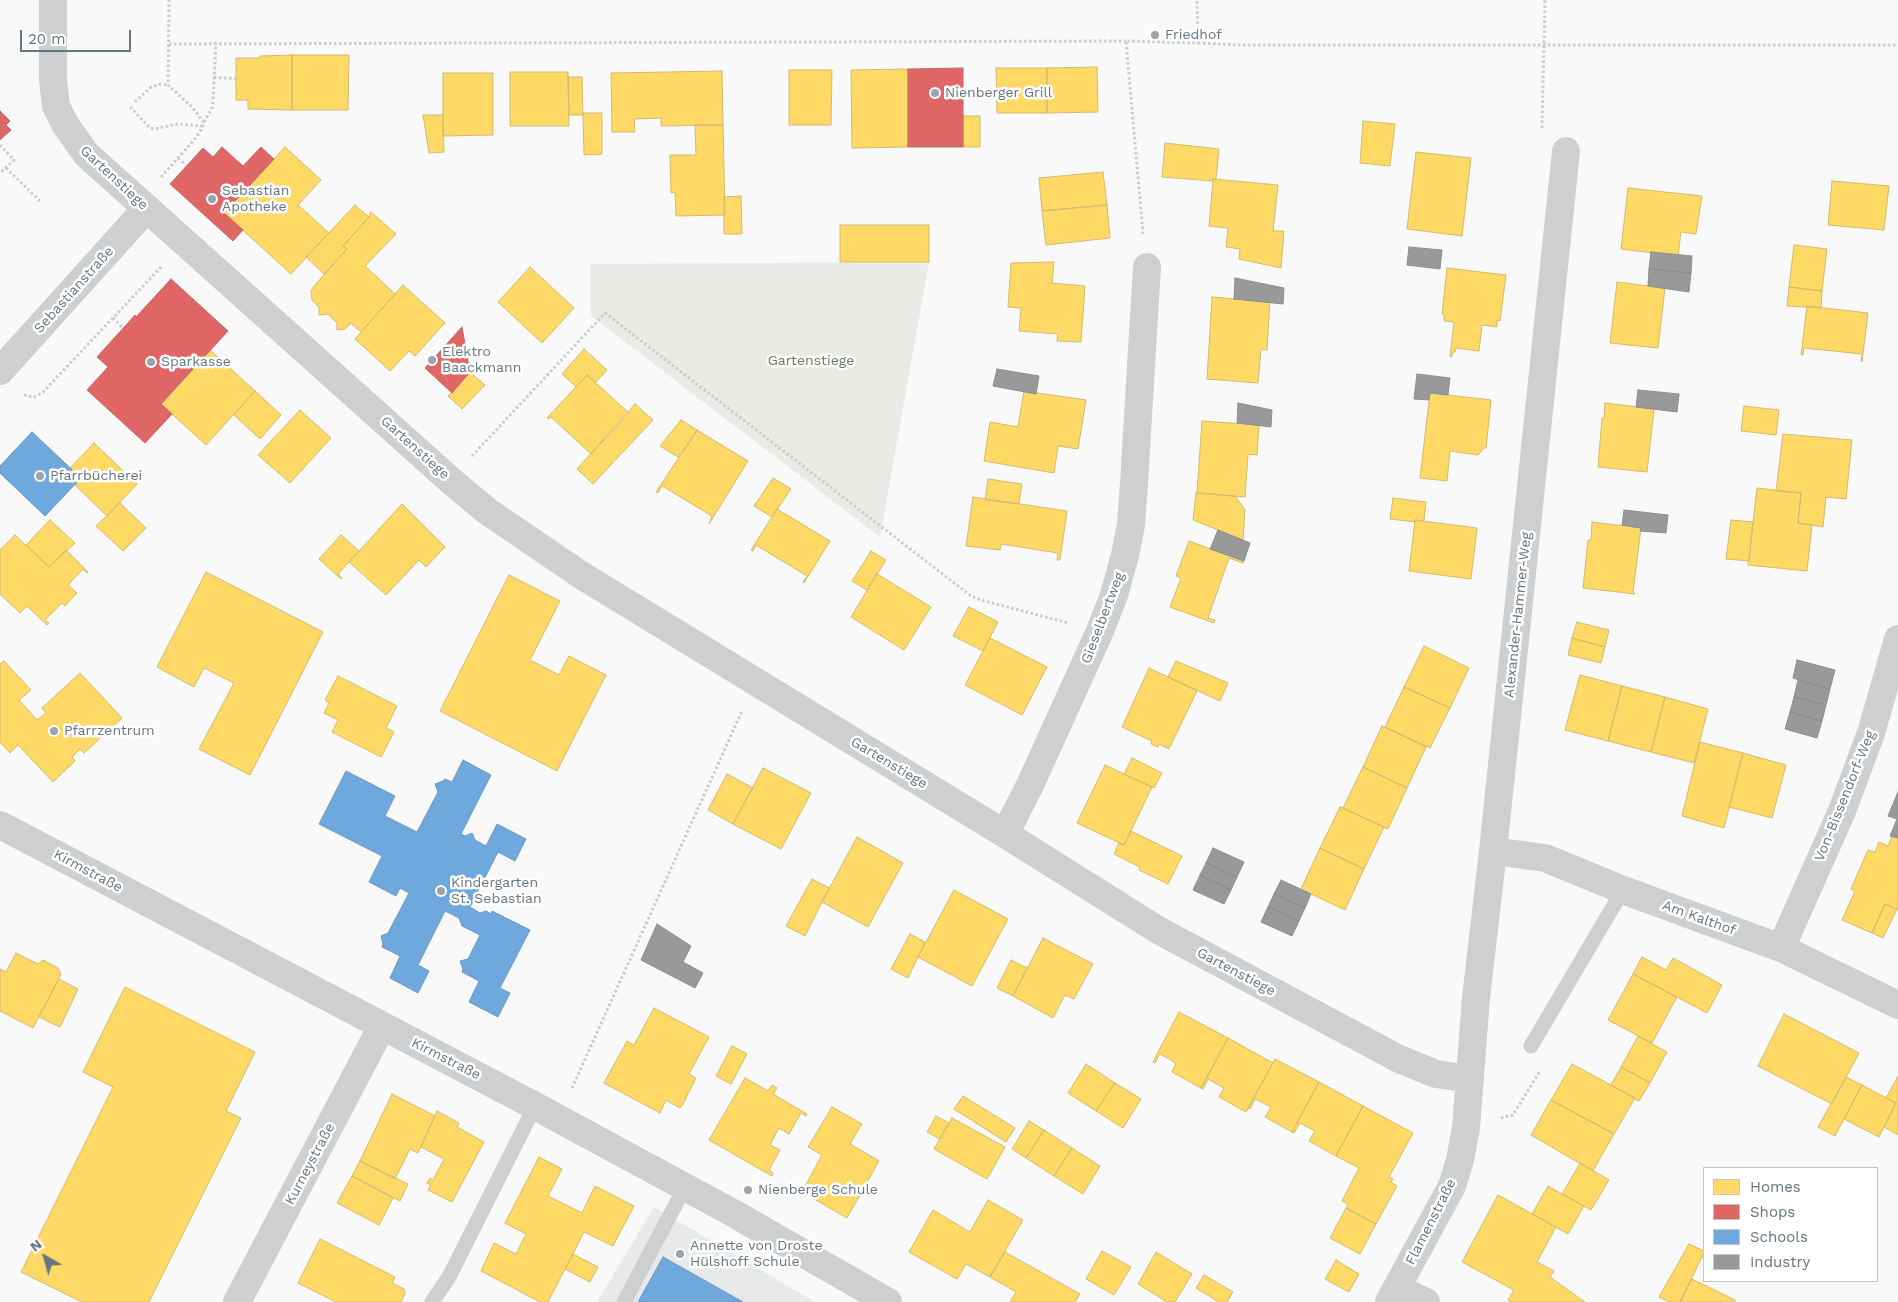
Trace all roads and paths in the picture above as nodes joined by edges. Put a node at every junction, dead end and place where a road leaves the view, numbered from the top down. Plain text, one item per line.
1 (53, 0) edge
2 (170, 0) edge
3 (1197, 0) edge
4 (1545, 0) edge
5 (1126, 41) junction
6 (216, 43) junction
7 (1198, 43) junction
8 (169, 44) junction
9 (1544, 45) junction
10 (1898, 45) edge
11 (214, 77) junction
12 (236, 78) dead end
13 (168, 85) junction
14 (135, 102) dead end
15 (130, 107) dead end
16 (203, 124) junction
17 (1542, 135) dead end
18 (0, 145) edge
19 (1566, 151) dead end
20 (178, 158) junction
21 (186, 165) dead end
22 (6, 168) junction
23 (0, 173) edge
24 (41, 202) dead end
25 (143, 205) junction
26 (184, 242) junction
27 (1147, 267) joint
28 (113, 318) junction
29 (123, 328) dead end
30 (8, 381) edge
31 (450, 480) junction
32 (1100, 631) junction
33 (1898, 639) edge
34 (756, 681) junction
35 (0, 825) edge
36 (1005, 834) junction
37 (1493, 851) junction
38 (1623, 890) junction
39 (1781, 948) junction
40 (1898, 1005) edge
41 (382, 1026) junction
42 (1531, 1046) joint
43 (1470, 1080) junction
44 (547, 1112) junction
45 (1466, 1128) junction
46 (685, 1187) junction
47 (1393, 1295) edge
48 (237, 1302) edge
49 (432, 1302) edge
50 (624, 1302) edge
51 (888, 1302) edge
52 (1426, 1302) edge

1 - 25 street, Gartenstiege
2 - 8 path
3 - 7 path
4 - 9 path
5 - 6 path
5 - 7 path
5 - 27 path
6 - 8 path
6 - 11 path
7 - 9 path
8 - 13 path
9 - 10 path
9 - 17 path
11 - 12 path
11 - 16 path
13 - 14 path
13 - 16 path
15 - 16 path
16 - 20 path
18 - 22 path
19 - 37 street, Alexander-Hammer-Weg
20 - 21 path
20 - 25 path
22 - 23 path
22 - 24 path
25 - 26 street, Gartenstiege
25 - 30 street, Sebastianstraße
26 - 28 path
26 - 31 street, Gartenstiege
27 - 32 street, Gieselbertweg
28 - 29 path
28 - 30 path
31 - 32 path
31 - 34 street, Gartenstiege
32 - 36 street, Gieselbertweg
33 - 39 street, Von-Bissendorf-Weg
34 - 36 street, Gartenstiege
34 - 44 path
35 - 41 street, Kirmstraße
36 - 43 street, Gartenstiege
37 - 38 street, Am Kalthof
37 - 43 street, Alexander-Hammer-Weg
38 - 39 street, Am Kalthof
38 - 42 lane
39 - 40 street, Am Kalthof
41 - 44 street, Kirmstraße
41 - 48 street, Kurneystraße
42 - 45 path
43 - 45 street, Flamenstraße
44 - 46 street, Kirmstraße
44 - 49 lane
45 - 47 street, Flamenstraße
46 - 50 lane
46 - 51 street, Kirmstraße
47 - 52 street

